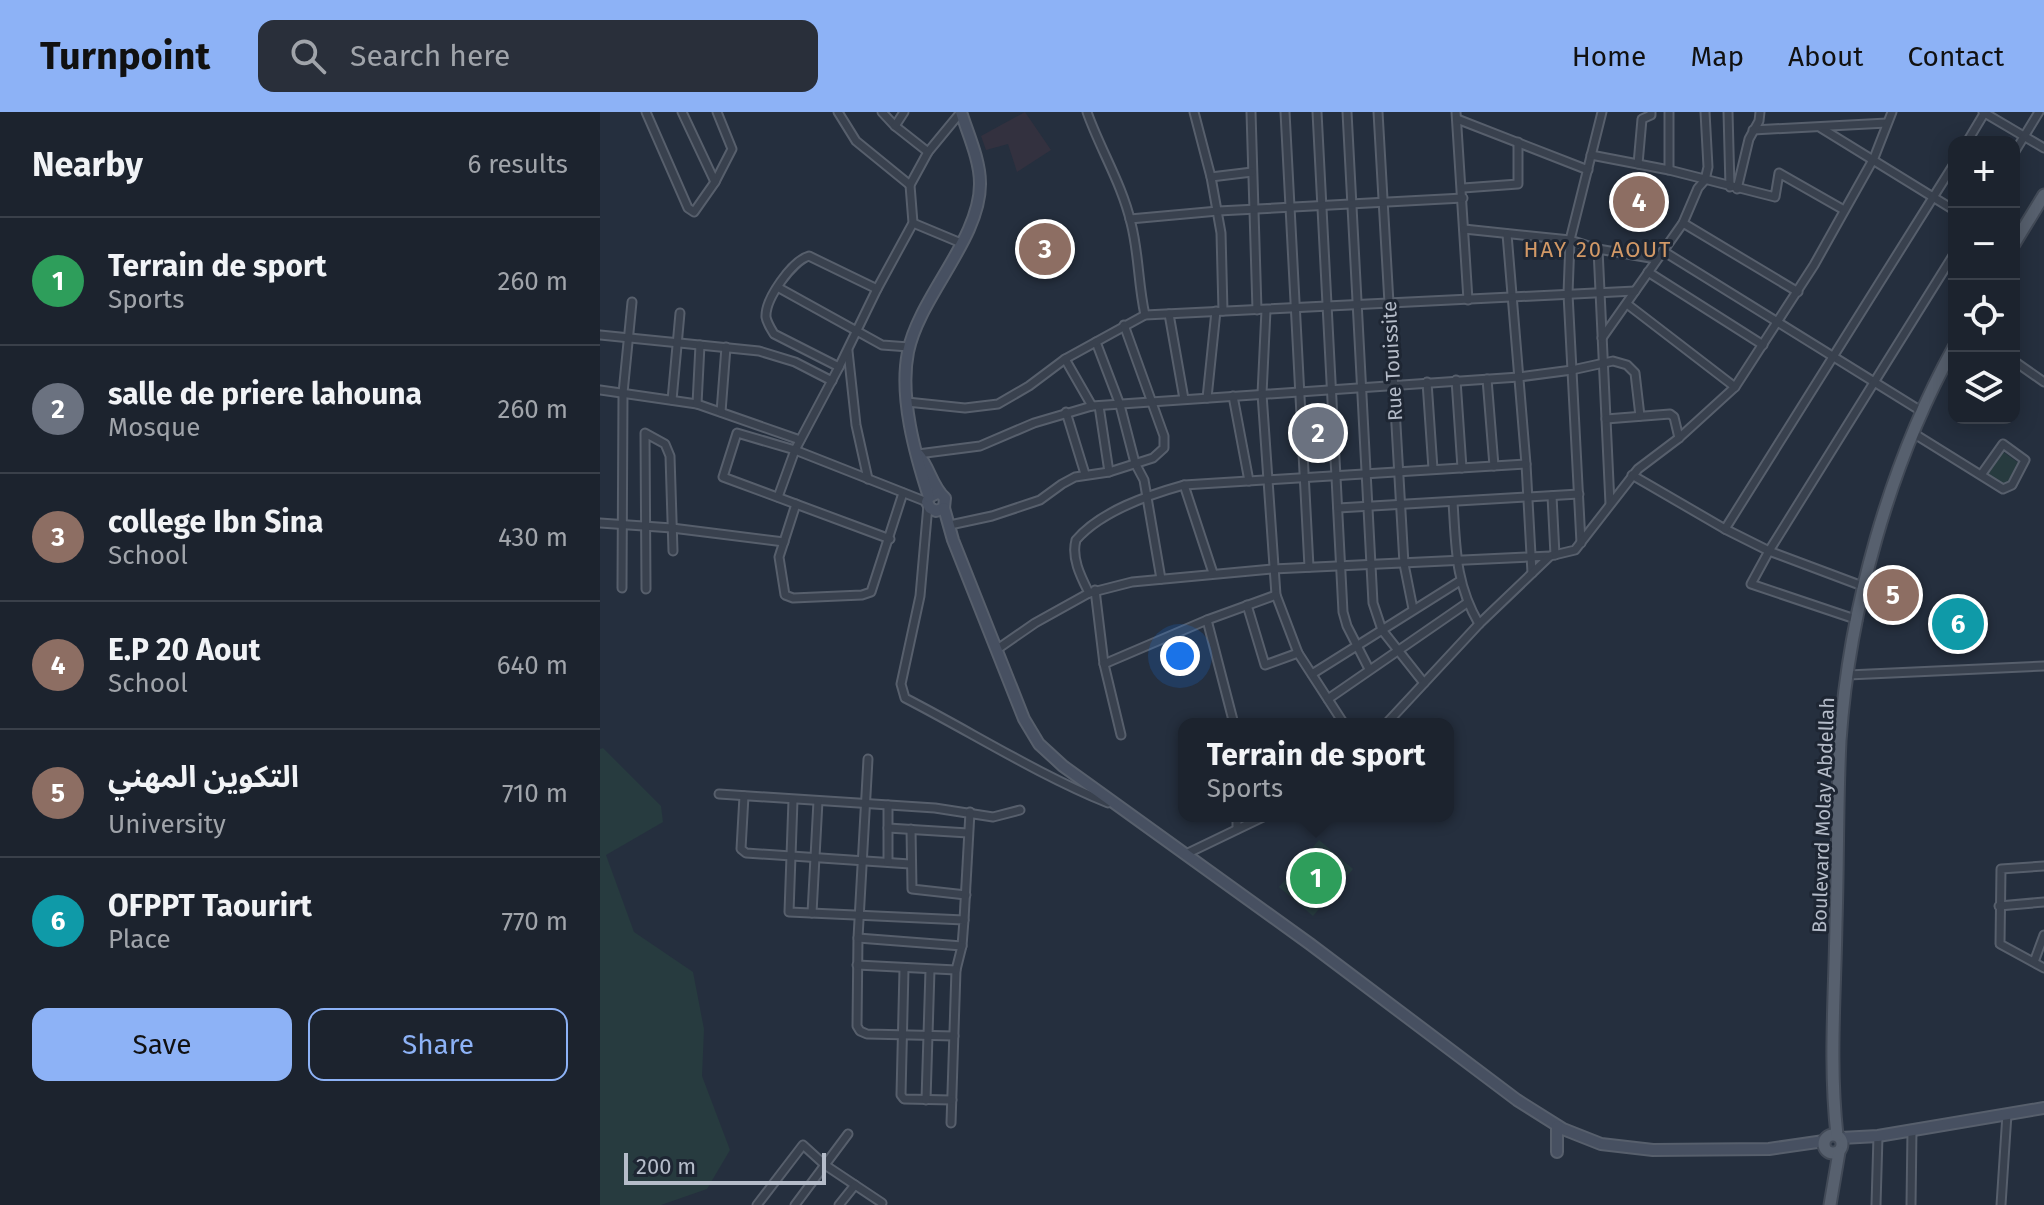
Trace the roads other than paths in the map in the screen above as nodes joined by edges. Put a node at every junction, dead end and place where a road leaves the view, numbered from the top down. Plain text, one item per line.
1 (646, 112) edge
2 (682, 112) edge
3 (717, 112) edge
4 (838, 112) edge
5 (882, 112) edge
6 (904, 112) edge
7 (961, 112) edge
8 (1194, 112) edge
9 (1251, 112) edge
10 (1285, 112) edge
11 (1317, 112) edge
12 (1347, 112) edge
13 (1378, 112) edge
14 (1602, 112) edge
15 (1651, 112) edge
16 (1669, 112) edge
17 (1705, 112) edge
18 (1728, 112) edge
19 (1760, 112) edge
20 (1892, 112) edge
21 (1984, 112) edge
22 (2039, 112) edge
23 (1086, 113) edge
24 (1456, 116) edge
25 (1887, 123) junction
26 (895, 126) junction
27 (1821, 128) junction
28 (1753, 130) junction
29 (1970, 136) edge
30 (2024, 136) junction
31 (1518, 142) junction
32 (2020, 143) edge
33 (2044, 148) edge
34 (928, 152) junction
35 (1591, 155) junction
36 (1874, 158) junction
37 (1638, 164) junction
38 (1588, 170) junction
39 (1669, 170) junction
40 (1252, 172) junction
41 (1948, 174) edge
42 (1211, 177) junction
43 (1705, 180) junction
44 (715, 182) junction
45 (910, 185) junction
46 (1463, 188) junction
47 (1734, 188) junction
48 (2044, 195) edge
49 (1934, 197) junction
50 (1463, 198) junction
51 (1384, 203) junction
52 (1350, 205) junction
53 (1320, 207) junction
54 (1288, 208) junction
55 (1951, 208) edge
56 (1252, 210) junction
57 (1844, 210) junction
58 (1218, 211) junction
59 (1130, 219) junction
60 (913, 223) junction
61 (1683, 223) junction
62 (1464, 229) junction
63 (1507, 234) junction
64 (2020, 234) edge
65 (1570, 240) junction
66 (961, 243) junction
67 (1598, 249) junction
68 (1663, 251) junction
69 (1656, 259) junction
70 (1948, 264) edge
71 (1648, 272) junction
72 (779, 288) junction
73 (877, 289) junction
74 (1635, 291) junction
75 (1599, 292) junction
76 (1798, 292) junction
77 (1568, 294) junction
78 (1512, 297) junction
79 (1468, 300) junction
80 (632, 302) dead end
81 (1389, 304) junction
82 (1627, 304) junction
83 (1356, 306) junction
84 (1326, 308) junction
85 (1295, 309) junction
86 (1261, 310) junction
87 (1219, 311) junction
88 (680, 313) dead end
89 (1169, 314) junction
90 (1145, 315) junction
91 (1779, 322) junction
92 (1124, 325) junction
93 (857, 329) junction
94 (600, 335) edge
95 (627, 338) junction
96 (1602, 338) junction
97 (677, 342) junction
98 (1096, 342) junction
99 (700, 345) junction
100 (1763, 345) junction
101 (726, 347) junction
102 (909, 347) junction
103 (848, 348) junction
104 (1951, 352) edge
105 (1833, 356) junction
106 (1065, 359) junction
107 (1603, 362) junction
108 (2020, 365) edge
109 (839, 367) junction
110 (1572, 370) junction
111 (1519, 377) junction
112 (1487, 379) junction
113 (1456, 380) junction
114 (832, 381) junction
115 (1874, 381) junction
116 (1427, 382) junction
117 (2044, 382) edge
118 (1394, 386) junction
119 (1735, 387) junction
120 (1360, 388) junction
121 (600, 390) edge
122 (1331, 390) junction
123 (1299, 392) junction
124 (623, 393) junction
125 (1262, 394) junction
126 (1233, 396) junction
127 (1207, 398) junction
128 (1184, 399) junction
129 (672, 400) junction
130 (907, 402) junction
131 (1153, 402) junction
132 (697, 404) junction
133 (1120, 405) junction
134 (1096, 406) junction
135 (1921, 411) junction
136 (721, 412) junction
137 (1066, 412) junction
138 (1640, 416) junction
139 (1606, 419) junction
140 (1913, 433) junction
141 (1679, 438) junction
142 (800, 440) junction
143 (795, 450) junction
144 (918, 454) junction
145 (1135, 463) junction
146 (1526, 464) junction
147 (1494, 466) junction
148 (1462, 468) junction
149 (1433, 469) junction
150 (1109, 472) junction
151 (1398, 472) junction
152 (1085, 474) junction
153 (1366, 474) junction
154 (1336, 475) junction
155 (1632, 475) junction
156 (1981, 475) junction
157 (1304, 477) junction
158 (868, 479) junction
159 (1268, 479) junction
160 (1249, 481) junction
161 (1184, 485) junction
162 (903, 493) junction
163 (1579, 494) junction
164 (1552, 496) junction
165 (778, 497) junction
166 (1148, 498) junction
167 (1528, 498) junction
168 (1453, 502) junction
169 (934, 503) junction
170 (796, 504) junction
171 (1400, 504) junction
172 (1368, 506) junction
173 (1610, 507) junction
174 (1338, 508) junction
175 (600, 523) edge
176 (622, 525) junction
177 (950, 525) junction
178 (645, 526) junction
179 (672, 528) junction
180 (1725, 529) junction
181 (890, 539) junction
182 (953, 540) junction
183 (784, 542) junction
184 (1581, 543) junction
185 (673, 551) dead end
186 (1769, 551) junction
187 (1553, 556) junction
188 (1530, 557) junction
189 (1457, 561) junction
190 (1404, 564) junction
191 (1370, 565) junction
192 (1341, 566) junction
193 (1309, 567) junction
194 (1273, 569) junction
195 (1213, 573) junction
196 (1532, 573) junction
197 (1161, 579) junction
198 (1460, 581) junction
199 (1865, 587) junction
200 (622, 588) dead end
201 (646, 589) dead end
202 (1092, 592) junction
203 (1276, 595) junction
204 (1467, 603) junction
205 (1247, 605) junction
206 (1413, 609) junction
207 (1207, 620) junction
208 (1858, 620) junction
209 (1479, 624) junction
210 (1382, 630) junction
211 (1357, 645) junction
212 (996, 650) junction
213 (1396, 650) junction
214 (1298, 653) junction
215 (1104, 664) junction
216 (2044, 666) edge
217 (1369, 669) junction
218 (1312, 674) junction
219 (1848, 675) junction
220 (1424, 683) junction
221 (1328, 699) junction
222 (1233, 718) edge
223 (1340, 718) edge
224 (1392, 718) edge
225 (1121, 735) dead end
226 (868, 759) dead end
227 (719, 794) dead end
228 (744, 796) junction
229 (793, 800) junction
230 (818, 801) junction
231 (866, 803) junction
232 (888, 805) junction
233 (1124, 809) junction
234 (1020, 810) dead end
235 (970, 812) junction
236 (1237, 822) edge
237 (1252, 822) edge
238 (888, 828) junction
239 (911, 829) junction
240 (1237, 829) junction
241 (968, 833) junction
242 (1186, 854) junction
243 (790, 856) junction
244 (814, 857) junction
245 (863, 860) junction
246 (888, 862) junction
247 (910, 864) junction
248 (2044, 866) edge
249 (966, 895) junction
250 (2044, 902) edge
251 (1999, 906) junction
252 (812, 913) junction
253 (860, 915) junction
254 (964, 920) junction
255 (2044, 935) edge
256 (858, 938) junction
257 (962, 946) junction
258 (2034, 962) junction
259 (857, 965) junction
260 (2044, 968) edge
261 (904, 969) junction
262 (930, 970) junction
263 (956, 970) junction
264 (902, 1035) junction
265 (928, 1036) junction
266 (954, 1036) junction
267 (926, 1100) junction
268 (952, 1100) junction
269 (2044, 1108) edge
270 (2007, 1114) junction
271 (951, 1123) dead end
272 (1557, 1126) junction
273 (1912, 1130) junction
274 (848, 1134) dead end
275 (1878, 1136) junction
276 (1833, 1143) junction
277 (1557, 1152) dead end
278 (825, 1165) junction
279 (855, 1185) junction
280 (882, 1203) dead end
281 (757, 1205) edge
282 (795, 1205) edge
283 (839, 1205) edge
284 (1830, 1205) edge
285 (1876, 1205) edge
286 (1911, 1205) edge
287 (2001, 1205) edge

1 - 44 street
2 - 44 street
3 - 44 street
4 - 45 street
5 - 26 street
6 - 26 street
7 - 34 street
7 - 66 main road
8 - 42 street
9 - 40 street
10 - 54 street
11 - 53 street
12 - 52 street
13 - 51 street, Rue Touissite
14 - 35 street
15 - 37 street
16 - 39 street
17 - 43 street
18 - 47 street
19 - 28 street
20 - 25 street
21 - 29 street
21 - 30 street
22 - 30 street
23 - 59 street
24 - 31 street
24 - 46 street
25 - 27 street
25 - 36 street
26 - 34 street
27 - 28 street
27 - 36 street
28 - 47 street
30 - 32 street
30 - 33 street
31 - 38 street
31 - 46 street
34 - 45 street
35 - 37 street
35 - 38 street
36 - 49 street
36 - 57 street
37 - 39 street
38 - 65 street
39 - 43 street
40 - 42 street
40 - 56 street
41 - 49 street
42 - 58 street
43 - 47 street
43 - 61 street
45 - 60 street
46 - 50 street
47 - 57 street
48 - 64 main road
49 - 55 street
49 - 105 street
50 - 51 street
50 - 62 street
51 - 52 street
51 - 81 street, Rue Touissite
52 - 53 street
52 - 83 street
53 - 54 street
53 - 84 street
54 - 56 street
54 - 85 street
56 - 58 street
56 - 86 street
57 - 76 street
58 - 59 street
58 - 87 street
59 - 90 street
60 - 66 street
60 - 73 street
61 - 68 street
61 - 76 street
62 - 63 street
62 - 79 street
63 - 65 street
63 - 78 street
65 - 67 street
65 - 77 street
66 - 102 main road
67 - 69 street
67 - 75 street
68 - 69 street
68 - 91 street
69 - 71 street
70 - 115 street
71 - 74 street
71 - 100 street
72 - 73 street
72 - 93 street
72 - 109 street
73 - 93 street
74 - 75 street
74 - 82 street
75 - 77 street
75 - 96 street
76 - 91 street
77 - 78 street
77 - 110 street
78 - 79 street
78 - 111 street
79 - 81 street
80 - 95 street
81 - 83 street
81 - 118 street, Rue Touissite
82 - 96 street
82 - 119 street
83 - 84 street
83 - 120 street
84 - 85 street
84 - 122 street
85 - 86 street
85 - 123 street
86 - 87 street
86 - 125 street
87 - 89 street
87 - 127 street
88 - 97 street
89 - 90 street
89 - 128 street
90 - 92 street
91 - 100 street
91 - 105 street
92 - 98 street
92 - 131 street
93 - 102 street
93 - 103 street
94 - 95 street
95 - 97 street
95 - 124 street
96 - 107 street
97 - 99 street
97 - 129 street
98 - 106 street
98 - 133 street
99 - 101 street
99 - 132 street
100 - 119 street
101 - 114 street
101 - 136 street
102 - 130 main road
103 - 109 street
103 - 158 street
104 - 135 main road, Boulevard Molay Abdellah
105 - 115 street
105 - 180 street
106 - 130 street
106 - 134 street
107 - 110 street
107 - 138 street
107 - 139 street
108 - 117 street
109 - 114 street
110 - 111 street
110 - 163 street
111 - 112 street
111 - 146 street
112 - 113 street
112 - 147 street
113 - 116 street
113 - 148 street
114 - 142 street
115 - 135 street
115 - 186 street
116 - 118 street
116 - 149 street
118 - 120 street
118 - 151 street, Rue Touissite
119 - 141 street
120 - 122 street
120 - 153 street
121 - 124 street
122 - 123 street
122 - 154 street
123 - 125 street
123 - 157 street
124 - 129 street
124 - 176 street
125 - 126 street
125 - 159 street
126 - 127 street
126 - 160 street
127 - 128 street
128 - 131 street
129 - 132 street
130 - 144 main road
131 - 133 street
131 - 145 street
132 - 136 street
133 - 134 street
133 - 145 street
134 - 137 street
134 - 150 street
135 - 140 main road, Boulevard Molay Abdellah
136 - 142 street
137 - 144 street
137 - 152 street
138 - 139 street
138 - 141 street
139 - 173 street
140 - 156 street
140 - 199 main road, Boulevard Molay Abdellah
141 - 155 street
142 - 143 street
143 - 158 street
143 - 165 street
143 - 165 street
144 - 169 main road
145 - 150 street
145 - 166 street
146 - 147 street
146 - 167 street
147 - 148 street
148 - 149 street
149 - 151 street
150 - 152 street
151 - 153 street
151 - 171 street, Rue Touissite
152 - 177 street
153 - 154 street
153 - 172 street
154 - 157 street
154 - 174 street
155 - 173 street
155 - 180 street
156 - 156 street
157 - 159 street
157 - 193 street
158 - 162 street
159 - 160 street
159 - 194 street
160 - 161 street
161 - 166 street
161 - 195 street
162 - 169 street
162 - 181 street
163 - 164 street
163 - 184 street
164 - 167 street
164 - 187 street
165 - 170 street
166 - 197 street
166 - 202 street
167 - 168 street
167 - 188 street
168 - 171 street
168 - 189 street
169 - 177 main road
169 - 182 main road
169 - 233 street
170 - 181 street
170 - 183 street
171 - 172 street
171 - 190 street, Rue Touissite
172 - 174 street
172 - 191 street
173 - 184 street
174 - 192 street
175 - 176 street
176 - 178 street
176 - 200 street
177 - 182 main road
178 - 179 street
178 - 179 street
178 - 201 street
179 - 183 street
179 - 185 street
180 - 186 street
181 - 183 street
182 - 212 main road
184 - 187 street
186 - 199 street
186 - 208 street
187 - 188 street
187 - 196 street
188 - 189 street
188 - 196 street
189 - 190 street
189 - 198 street
190 - 191 street
190 - 206 street, Rue Touissite
191 - 192 street
191 - 210 street
192 - 193 street
192 - 211 street
193 - 194 street
194 - 195 street
194 - 203 street
195 - 197 street
196 - 209 street
197 - 202 street
198 - 204 street
198 - 206 street
199 - 208 main road, Boulevard Molay Abdellah
202 - 212 street
202 - 215 street
203 - 205 street
203 - 214 street
204 - 209 street
204 - 213 street
205 - 207 street
205 - 214 street
206 - 210 street
207 - 215 street
207 - 222 street
208 - 219 main road, Boulevard Molay Abdellah
209 - 220 street
210 - 211 street
210 - 213 street
211 - 217 street
211 - 218 street
212 - 233 main road
213 - 217 street
213 - 220 street
214 - 218 street
215 - 225 street
216 - 219 street
217 - 221 street
218 - 221 street
219 - 276 main road, Boulevard Molay Abdellah
220 - 224 street
221 - 223 street
226 - 231 street
227 - 228 street
228 - 229 street
228 - 243 street
229 - 230 street
229 - 243 street
230 - 231 street
230 - 244 street
231 - 232 street
231 - 245 street
232 - 235 street
232 - 238 street
233 - 242 main road
234 - 235 street
235 - 241 street
236 - 240 street
237 - 240 street
238 - 239 street
238 - 246 street
239 - 241 street
239 - 247 street
240 - 242 street
241 - 249 street
242 - 272 main road
243 - 244 street
243 - 252 street
244 - 245 street
244 - 252 street
245 - 246 street
245 - 253 street
246 - 247 street
247 - 249 street
248 - 251 street
249 - 254 street
250 - 251 street
251 - 258 street
252 - 253 street
253 - 254 street
253 - 256 street
254 - 257 street
255 - 258 street
256 - 257 street
256 - 259 street
257 - 263 street
258 - 260 street
259 - 261 street
259 - 264 street
261 - 262 street
261 - 264 street
262 - 263 street
262 - 265 street
263 - 266 street
264 - 265 street
264 - 267 street
265 - 266 street
265 - 267 street
266 - 268 street
267 - 268 street
268 - 271 street
269 - 270 main road
270 - 273 main road
270 - 287 street
272 - 276 main road
272 - 277 main road
273 - 275 main road
273 - 286 street
274 - 278 street
275 - 276 main road
275 - 285 street
276 - 284 main road, Boulevard Molay Abdellah
278 - 279 street
278 - 281 street
278 - 282 street
279 - 280 street
279 - 283 street

